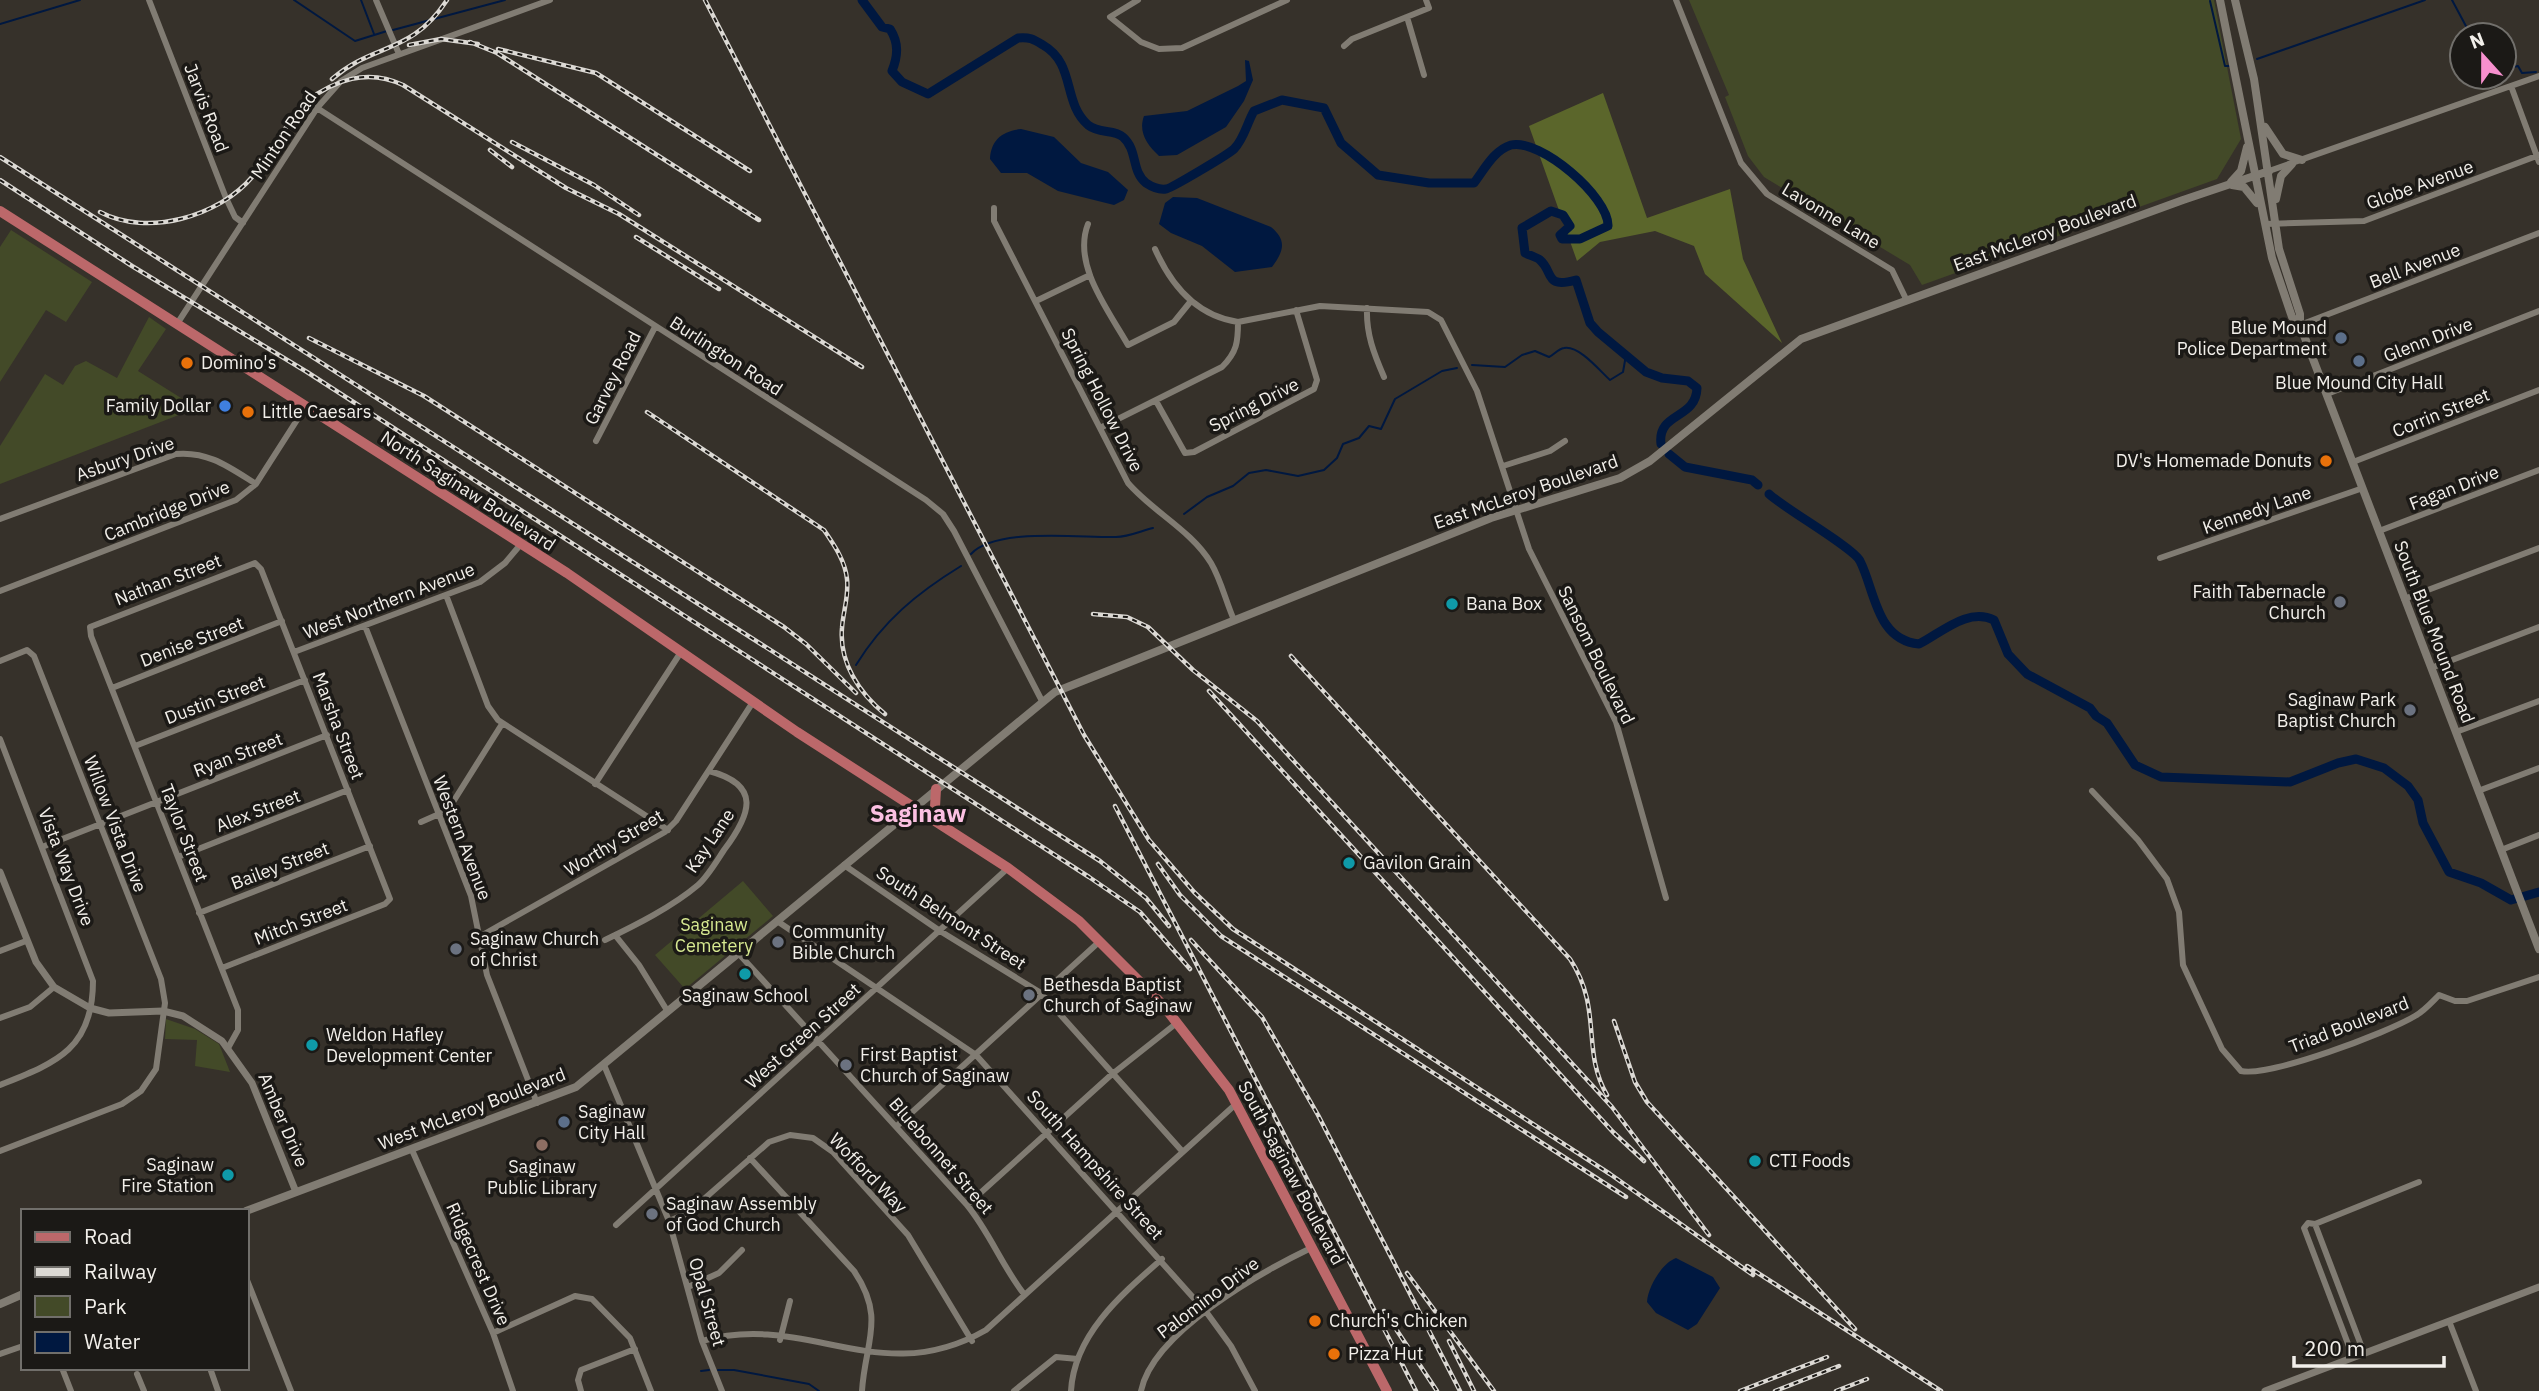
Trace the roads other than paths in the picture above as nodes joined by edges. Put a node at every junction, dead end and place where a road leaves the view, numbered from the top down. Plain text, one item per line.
1 (149, 0) edge
2 (376, 0) edge
3 (550, 0) edge
4 (1138, 0) edge
5 (1287, 0) edge
6 (1426, 0) edge
7 (1676, 0) edge
8 (2235, 0) edge
9 (2222, 1) edge
10 (1407, 17) junction
11 (1344, 46) dead end
12 (399, 54) junction
13 (1424, 75) dead end
14 (2539, 76) edge
15 (2518, 84) edge
16 (2497, 91) edge
17 (2513, 91) edge
18 (317, 108) junction
19 (2260, 114) junction
20 (2248, 139) junction
21 (2538, 158) edge
22 (2302, 160) junction
23 (2292, 164) junction
24 (2269, 172) junction
25 (2254, 176) junction
26 (2226, 186) junction
27 (2274, 205) junction
28 (994, 208) dead end
29 (0, 211) edge
30 (2261, 211) junction
31 (243, 223) junction
32 (2275, 223) junction
33 (1088, 224) dead end
34 (2265, 224) junction
35 (2539, 233) edge
36 (1155, 249) dead end
37 (1090, 275) junction
38 (1036, 301) junction
39 (1191, 301) junction
40 (1907, 301) junction
41 (1367, 308) junction
42 (1296, 310) junction
43 (2539, 311) edge
44 (1238, 323) junction
45 (177, 324) junction
46 (2300, 326) junction
47 (655, 327) junction
48 (1384, 377) dead end
49 (2539, 390) edge
50 (2327, 394) junction
51 (1156, 401) junction
52 (306, 406) junction
53 (1102, 427) junction
54 (596, 441) dead end
55 (1565, 441) dead end
56 (2353, 462) junction
57 (1503, 466) junction
58 (2539, 470) edge
59 (256, 484) junction
60 (2362, 488) junction
61 (1516, 509) junction
62 (0, 519) edge
63 (2379, 531) junction
64 (521, 544) junction
65 (2539, 548) edge
66 (2160, 558) dead end
67 (258, 563) joint
68 (0, 592) edge
69 (446, 595) junction
70 (2404, 599) junction
71 (1234, 620) junction
72 (282, 621) junction
73 (365, 626) junction
74 (90, 627) joint
75 (2539, 627) edge
76 (294, 652) junction
77 (681, 652) junction
78 (0, 661) edge
79 (2431, 668) junction
80 (305, 680) junction
81 (112, 688) junction
82 (1042, 701) junction
83 (2539, 701) edge
84 (753, 702) junction
85 (502, 724) junction
86 (2456, 732) junction
87 (327, 735) junction
88 (0, 739) edge
89 (135, 746) junction
90 (2539, 768) edge
91 (709, 771) junction
92 (596, 783) junction
93 (936, 789) junction
94 (348, 790) junction
95 (2092, 791) dead end
96 (2478, 791) junction
97 (156, 801) junction
98 (912, 807) junction
99 (439, 815) junction
100 (421, 822) dead end
101 (100, 824) junction
102 (944, 827) junction
103 (668, 830) junction
104 (2539, 835) edge
105 (370, 846) junction
106 (43, 847) junction
107 (2501, 849) junction
108 (178, 857) junction
109 (844, 865) junction
110 (1008, 867) junction
111 (0, 872) edge
112 (1666, 898) dead end
113 (389, 901) joint
114 (200, 913) junction
115 (777, 920) junction
116 (940, 931) junction
117 (615, 935) junction
118 (479, 937) junction
119 (605, 940) dead end
120 (1101, 940) junction
121 (26, 941) junction
122 (2539, 949) edge
123 (0, 951) edge
124 (738, 954) junction
125 (222, 968) junction
126 (2539, 977) edge
127 (54, 987) junction
128 (876, 989) junction
129 (1041, 993) junction
130 (164, 1003) junction
131 (90, 1008) junction
132 (668, 1012) junction
133 (0, 1018) edge
134 (1178, 1021) junction
135 (818, 1041) junction
136 (228, 1048) junction
137 (976, 1055) junction
138 (604, 1065) junction
139 (1111, 1074) junction
140 (0, 1085) edge
141 (537, 1103) junction
142 (1237, 1103) junction
143 (898, 1125) junction
144 (1046, 1133) junction
145 (412, 1150) junction
146 (0, 1151) edge
147 (1182, 1151) junction
148 (750, 1158) junction
149 (2419, 1182) dead end
150 (657, 1187) junction
151 (296, 1192) junction
152 (967, 1205) junction
153 (248, 1210) edge
154 (1117, 1210) junction
155 (670, 1221) junction
156 (2315, 1224) junction
157 (616, 1225) dead end
158 (1313, 1247) junction
159 (743, 1250) dead end
160 (1162, 1259) junction
161 (248, 1283) edge
162 (688, 1287) junction
163 (2539, 1287) edge
164 (1024, 1294) junction
165 (21, 1295) edge
166 (790, 1301) dead end
167 (0, 1304) edge
168 (1207, 1313) junction
169 (2449, 1321) junction
170 (494, 1333) junction
171 (780, 1340) junction
172 (702, 1341) junction
173 (972, 1341) junction
174 (21, 1347) edge
175 (635, 1349) junction
176 (2364, 1353) junction
177 (0, 1354) edge
178 (2353, 1357) junction
179 (932, 1359) dead end
180 (1078, 1359) junction
181 (869, 1360) junction
182 (880, 1362) dead end
183 (63, 1370) edge
184 (211, 1370) edge
185 (137, 1374) dead end
186 (71, 1391) edge
187 (144, 1391) edge
188 (218, 1391) edge
189 (291, 1391) edge
190 (513, 1391) edge
191 (581, 1391) edge
192 (651, 1391) edge
193 (722, 1391) edge
194 (862, 1391) edge
195 (1014, 1391) edge
196 (1071, 1391) edge
197 (1140, 1391) edge
198 (1255, 1391) edge
199 (1387, 1391) edge
200 (2265, 1391) edge
201 (2476, 1391) edge

1 - 31 street, Jarvis Road
2 - 12 street
3 - 12 street, Minton Road
4 - 5 street
6 - 10 street
7 - 40 street, Lavonne Lane
8 - 19 main road, South Blue Mound Road
9 - 20 main road, South Blue Mound Road
10 - 11 street
10 - 13 street
12 - 18 street, Minton Road
14 - 15 street
16 - 22 street
17 - 21 street
18 - 31 street, Minton Road
18 - 47 street, Burlington Road
19 - 22 main road
19 - 24 main road, South Blue Mound Road
20 - 25 main road, South Blue Mound Road
20 - 26 main road
21 - 32 street, Globe Avenue
22 - 23 street
23 - 24 street
23 - 27 main road
24 - 25 main road, East McLeroy Boulevard
24 - 27 main road, South Blue Mound Road
25 - 26 main road, East McLeroy Boulevard
25 - 30 main road, South Blue Mound Road
26 - 30 main road
26 - 40 main road, East McLeroy Boulevard
27 - 32 main road, South Blue Mound Road
28 - 38 street, Spring Hollow Drive
29 - 45 main road, North Saginaw Boulevard
30 - 34 main road, South Blue Mound Road
31 - 45 street, Minton Road
32 - 34 street, Globe Avenue
32 - 46 main road, South Blue Mound Road
33 - 37 street
34 - 46 main road, South Blue Mound Road
35 - 46 street, Bell Avenue
36 - 39 street
37 - 38 street
37 - 39 street
38 - 53 street, Spring Hollow Drive
39 - 44 street
40 - 61 main road, East McLeroy Boulevard
41 - 42 street, Sansom Boulevard
41 - 48 street
41 - 57 street, Sansom Boulevard
42 - 44 street, Sansom Boulevard
42 - 51 street, Spring Drive
43 - 50 street, Glenn Drive
44 - 51 street
45 - 52 main road, North Saginaw Boulevard
46 - 50 main road, South Blue Mound Road
47 - 54 street, Garvey Road
47 - 82 street, Burlington Road
49 - 56 street, Corrin Street
50 - 56 main road, South Blue Mound Road
51 - 53 street
52 - 59 street, Cambridge Drive
52 - 64 main road, North Saginaw Boulevard
53 - 71 street, Spring Hollow Drive
55 - 57 street
56 - 60 main road, South Blue Mound Road
57 - 61 street, Sansom Boulevard
58 - 63 street, Fagan Drive
59 - 62 street, Asbury Drive
59 - 68 street, Cambridge Drive
60 - 63 main road, South Blue Mound Road
60 - 66 street, Kennedy Lane
61 - 71 main road, East McLeroy Boulevard
61 - 112 street, Sansom Boulevard
63 - 70 main road, South Blue Mound Road
64 - 69 street, West Northern Avenue
64 - 77 main road, North Saginaw Boulevard
65 - 70 street
67 - 72 street, Marsha Street
67 - 74 street, Nathan Street
69 - 73 street, West Northern Avenue
69 - 85 street
70 - 79 main road, South Blue Mound Road
71 - 82 main road, East McLeroy Boulevard
72 - 76 street, Marsha Street
72 - 81 street, Denise Street
73 - 76 street, West Northern Avenue
73 - 99 street, Western Avenue
74 - 81 street, Taylor Street
75 - 79 street
76 - 80 street, Marsha Street
77 - 84 main road, North Saginaw Boulevard
77 - 92 street
78 - 101 street, Willow Vista Drive
79 - 86 main road, South Blue Mound Road
80 - 87 street, Marsha Street
80 - 89 street, Dustin Street
81 - 89 street, Taylor Street
82 - 93 main road, East McLeroy Boulevard
83 - 86 street
84 - 91 street, Worthy Street
84 - 98 main road, North Saginaw Boulevard
85 - 92 street
85 - 99 street
86 - 96 main road, South Blue Mound Road
87 - 94 street, Marsha Street
87 - 97 street, Ryan Street
88 - 106 street, Vista Way Drive
89 - 97 street, Taylor Street
90 - 96 street
91 - 103 street, Worthy Street
91 - 117 street, Kay Lane
92 - 103 street
93 - 98 main road, East McLeroy Boulevard
93 - 102 main road
94 - 105 street, Marsha Street
94 - 108 street, Alex Street
95 - 126 street, Triad Boulevard
96 - 107 main road, South Blue Mound Road
97 - 101 street, Ryan Street
97 - 108 street, Taylor Street
98 - 102 main road, South Saginaw Boulevard
98 - 109 main road, West McLeroy Boulevard
99 - 100 street
99 - 118 street, Western Avenue
101 - 106 street, Ryan Street
101 - 130 street, Willow Vista Drive
102 - 110 main road, South Saginaw Boulevard
103 - 118 street, Worthy Street
104 - 107 street
105 - 113 street, Marsha Street
105 - 114 street, Bailey Street
106 - 131 street, Vista Way Drive
107 - 122 main road, South Blue Mound Road
108 - 114 street, Taylor Street
109 - 115 main road, West McLeroy Boulevard
109 - 116 street, South Belmont Street
110 - 116 street, West Green Street
110 - 120 main road, South Saginaw Boulevard
111 - 121 street, Amber Drive
113 - 125 street, Mitch Street
114 - 125 street, Taylor Street
115 - 124 main road, West McLeroy Boulevard
115 - 128 street, South Hampshire Street
116 - 128 street, West Green Street
116 - 129 street, South Belmont Street
117 - 119 street, Kay Lane
117 - 132 street
118 - 141 street, Western Avenue
120 - 129 street
120 - 134 main road, South Saginaw Boulevard
121 - 123 street
121 - 127 street, Amber Drive
124 - 132 main road, West McLeroy Boulevard
124 - 135 street, Bluebonnet Street
125 - 136 street, Taylor Street
127 - 131 street, Amber Drive
127 - 133 street
128 - 135 street, West Green Street
128 - 137 street, South Hampshire Street
129 - 137 street
129 - 139 street, South Belmont Street
130 - 131 street, Amber Drive
130 - 136 street, Amber Drive
130 - 146 street
131 - 140 street, Vista Way Drive
132 - 138 main road, West McLeroy Boulevard
134 - 139 street
134 - 142 main road, South Saginaw Boulevard
135 - 143 street, Bluebonnet Street
135 - 150 street, West Green Street
136 - 151 street, Amber Drive
137 - 143 street
137 - 144 street, South Hampshire Street
138 - 141 main road, West McLeroy Boulevard
138 - 150 street, Opal Street
139 - 144 street
139 - 147 street, South Belmont Street
141 - 145 main road, West McLeroy Boulevard
142 - 147 street
142 - 158 main road, South Saginaw Boulevard
143 - 152 street, Bluebonnet Street
144 - 152 street
144 - 154 street, South Hampshire Street
145 - 151 main road, West McLeroy Boulevard
145 - 170 street, Ridgecrest Drive
147 - 154 street
148 - 155 street, Wofford Way
148 - 173 street, Wofford Way
148 - 181 street
149 - 156 street
150 - 155 street, Opal Street
150 - 157 street, West Green Street
151 - 153 main road, West McLeroy Boulevard
152 - 164 street, Bluebonnet Street
154 - 160 street, South Hampshire Street
154 - 164 street
155 - 162 street, Opal Street
156 - 176 street
156 - 178 street
158 - 168 street, Palomino Drive
158 - 199 main road, South Saginaw Boulevard
159 - 162 street
160 - 168 street, South Hampshire Street
160 - 180 street
161 - 189 street
162 - 172 street, Opal Street
163 - 169 street
164 - 173 street
165 - 167 main road
166 - 171 street
168 - 197 street, Palomino Drive
168 - 198 street, South Hampshire Street
169 - 176 street
169 - 201 street
170 - 175 street
170 - 190 street, Ridgecrest Drive
171 - 172 street
171 - 181 street
172 - 193 street, Opal Street
173 - 179 street
174 - 177 street
175 - 191 street
175 - 192 street
176 - 178 street
178 - 200 street
180 - 195 street
180 - 196 street
181 - 182 street
181 - 194 street
183 - 186 street
184 - 188 street
185 - 187 street

